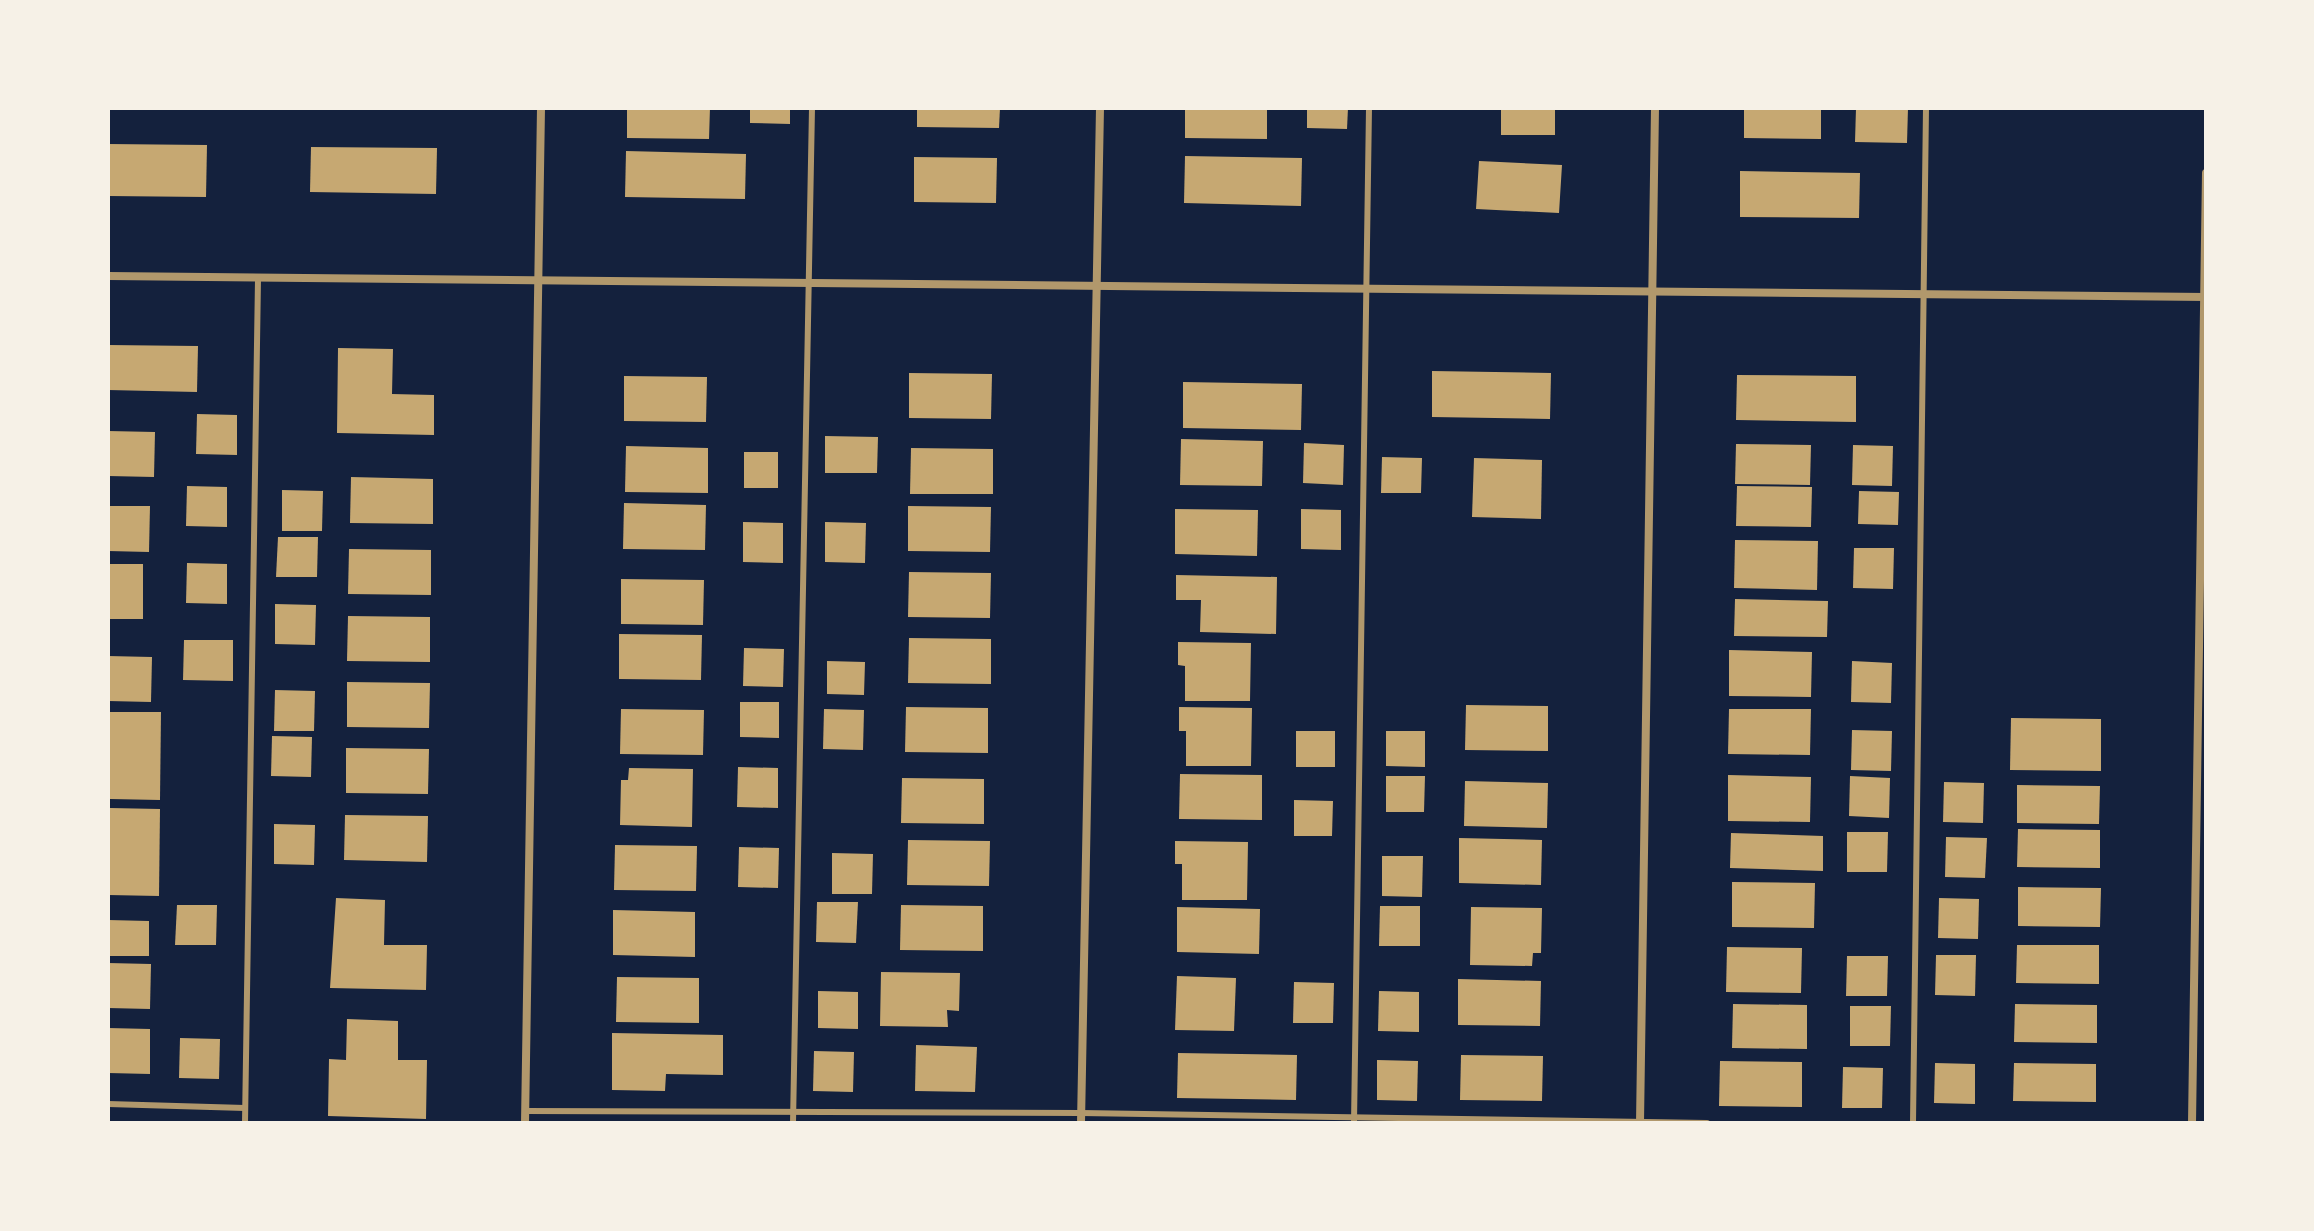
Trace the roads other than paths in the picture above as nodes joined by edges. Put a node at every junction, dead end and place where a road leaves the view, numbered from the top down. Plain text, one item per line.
1 (541, 108) edge
2 (812, 108) edge
3 (1100, 108) edge
4 (1369, 108) edge
5 (1655, 108) edge
6 (1926, 108) edge
7 (2206, 173) edge
8 (108, 276) edge
9 (258, 279) junction
10 (538, 283) junction
11 (809, 285) junction
12 (1098, 287) junction
13 (1366, 289) junction
14 (1652, 292) junction
15 (1923, 294) junction
16 (2205, 297) edge
17 (108, 1104) edge
18 (245, 1108) junction
19 (525, 1111) junction
20 (793, 1112) junction
21 (1081, 1118) edge
22 (1354, 1121) edge
23 (245, 1123) edge
24 (525, 1123) edge
25 (793, 1123) edge
26 (1640, 1123) edge
27 (1707, 1123) edge
28 (1913, 1123) edge
29 (2192, 1123) edge

1 - 10 street
2 - 11 lane
3 - 12 street
4 - 13 lane
5 - 14 street
6 - 15 lane
7 - 16 street
8 - 9 street
9 - 10 street
9 - 18 lane
10 - 11 street
10 - 19 street
11 - 12 street
11 - 20 lane
12 - 13 street
12 - 21 street
13 - 14 street
13 - 22 lane
14 - 15 street
14 - 26 street
15 - 16 street
15 - 28 lane
16 - 29 street
17 - 18 lane
18 - 23 lane
19 - 20 lane
19 - 24 street
20 - 21 lane
20 - 25 lane
21 - 22 lane
22 - 26 lane
26 - 27 lane

